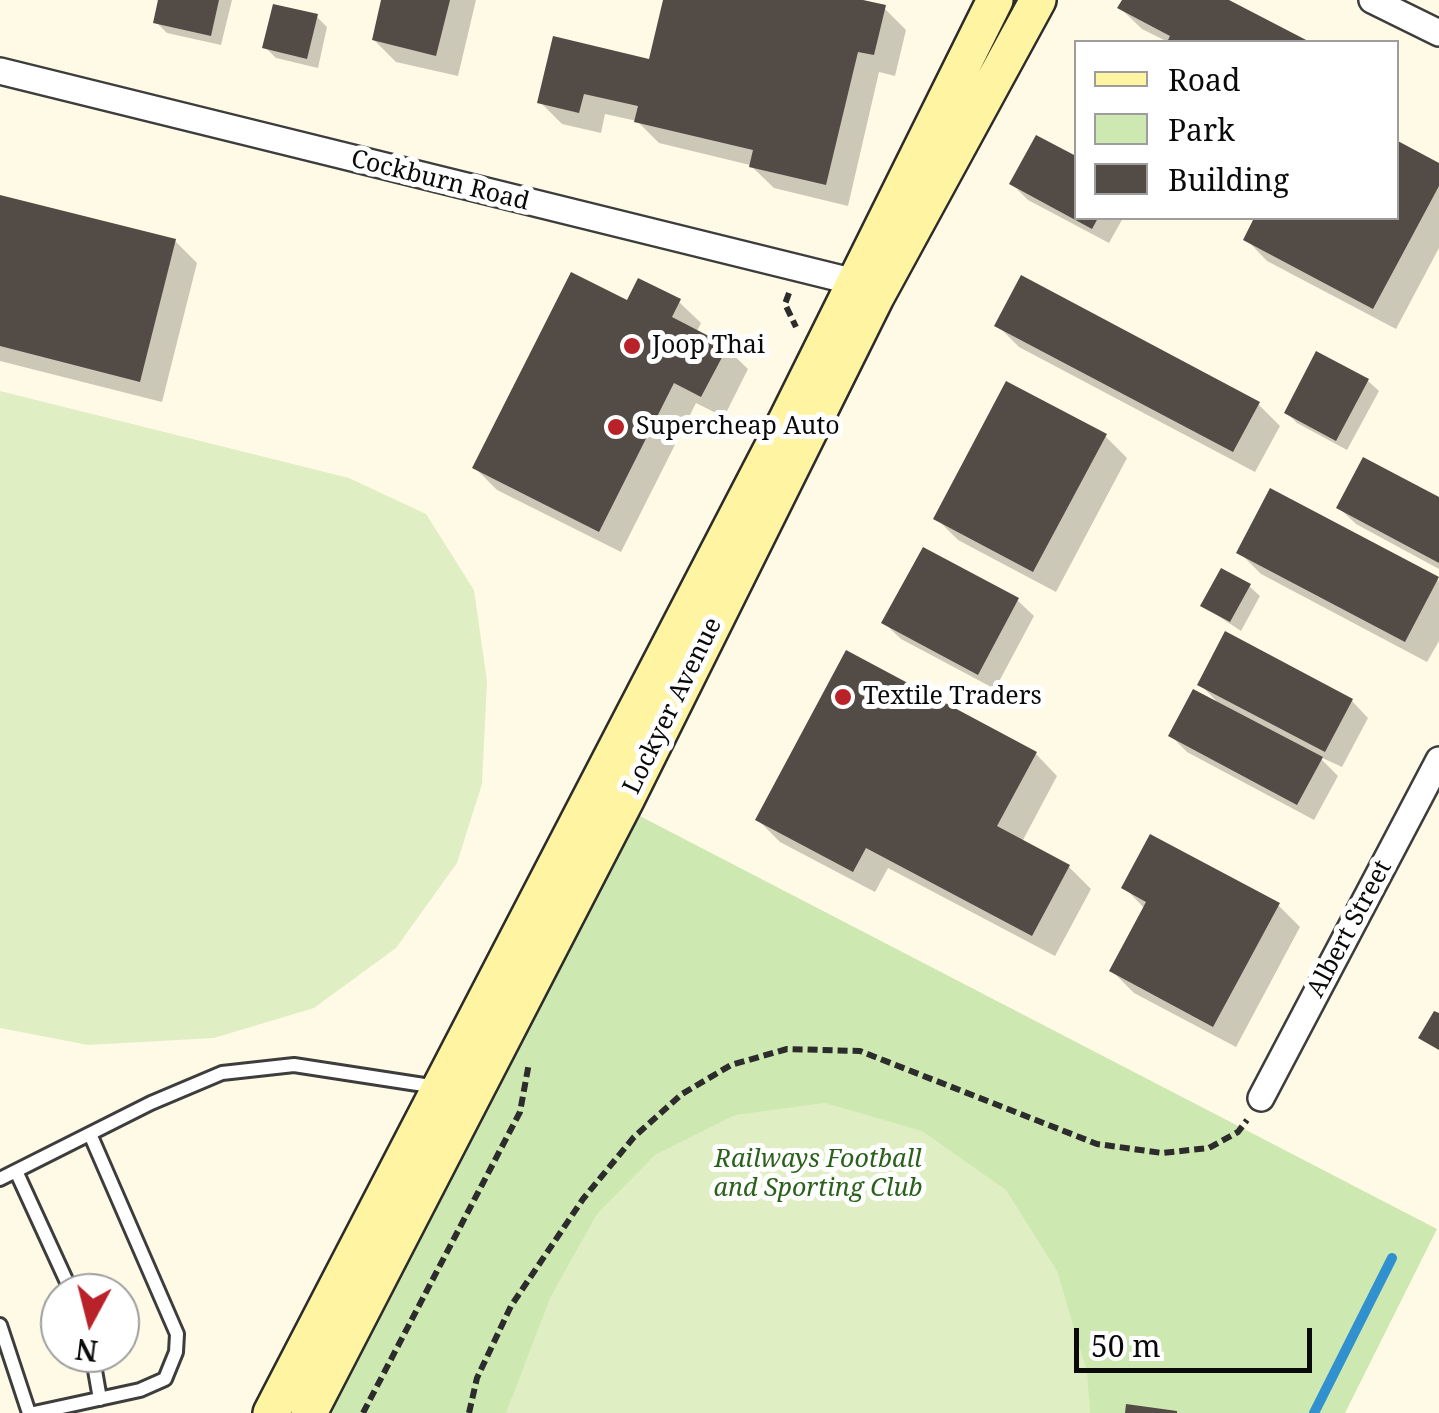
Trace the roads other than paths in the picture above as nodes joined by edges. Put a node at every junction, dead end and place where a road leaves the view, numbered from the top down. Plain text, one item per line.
1 (995, 0) edge
2 (1038, 0) edge
3 (1372, 0) edge
4 (1439, 33) edge
5 (0, 71) edge
6 (868, 286) junction
7 (1439, 760) edge
8 (440, 1088) junction
9 (1261, 1098) road end
10 (90, 1134) junction
11 (16, 1171) junction
12 (0, 1179) edge
13 (63, 1273) edge
14 (0, 1325) edge
15 (95, 1373) edge
16 (100, 1399) junction
17 (32, 1413) edge
18 (271, 1413) edge
19 (309, 1413) edge

1 - 6 main road, Lockyer Avenue
2 - 6 main road, Lockyer Avenue
3 - 4 street
5 - 6 street, Cockburn Road
6 - 8 main road, Lockyer Avenue
6 - 19 main road, Lockyer Avenue
7 - 9 street, Albert Street
8 - 10 lane
8 - 18 main road, Lockyer Avenue
10 - 11 lane
10 - 16 lane
11 - 12 lane
11 - 13 lane
14 - 17 lane
15 - 16 lane
16 - 17 lane

